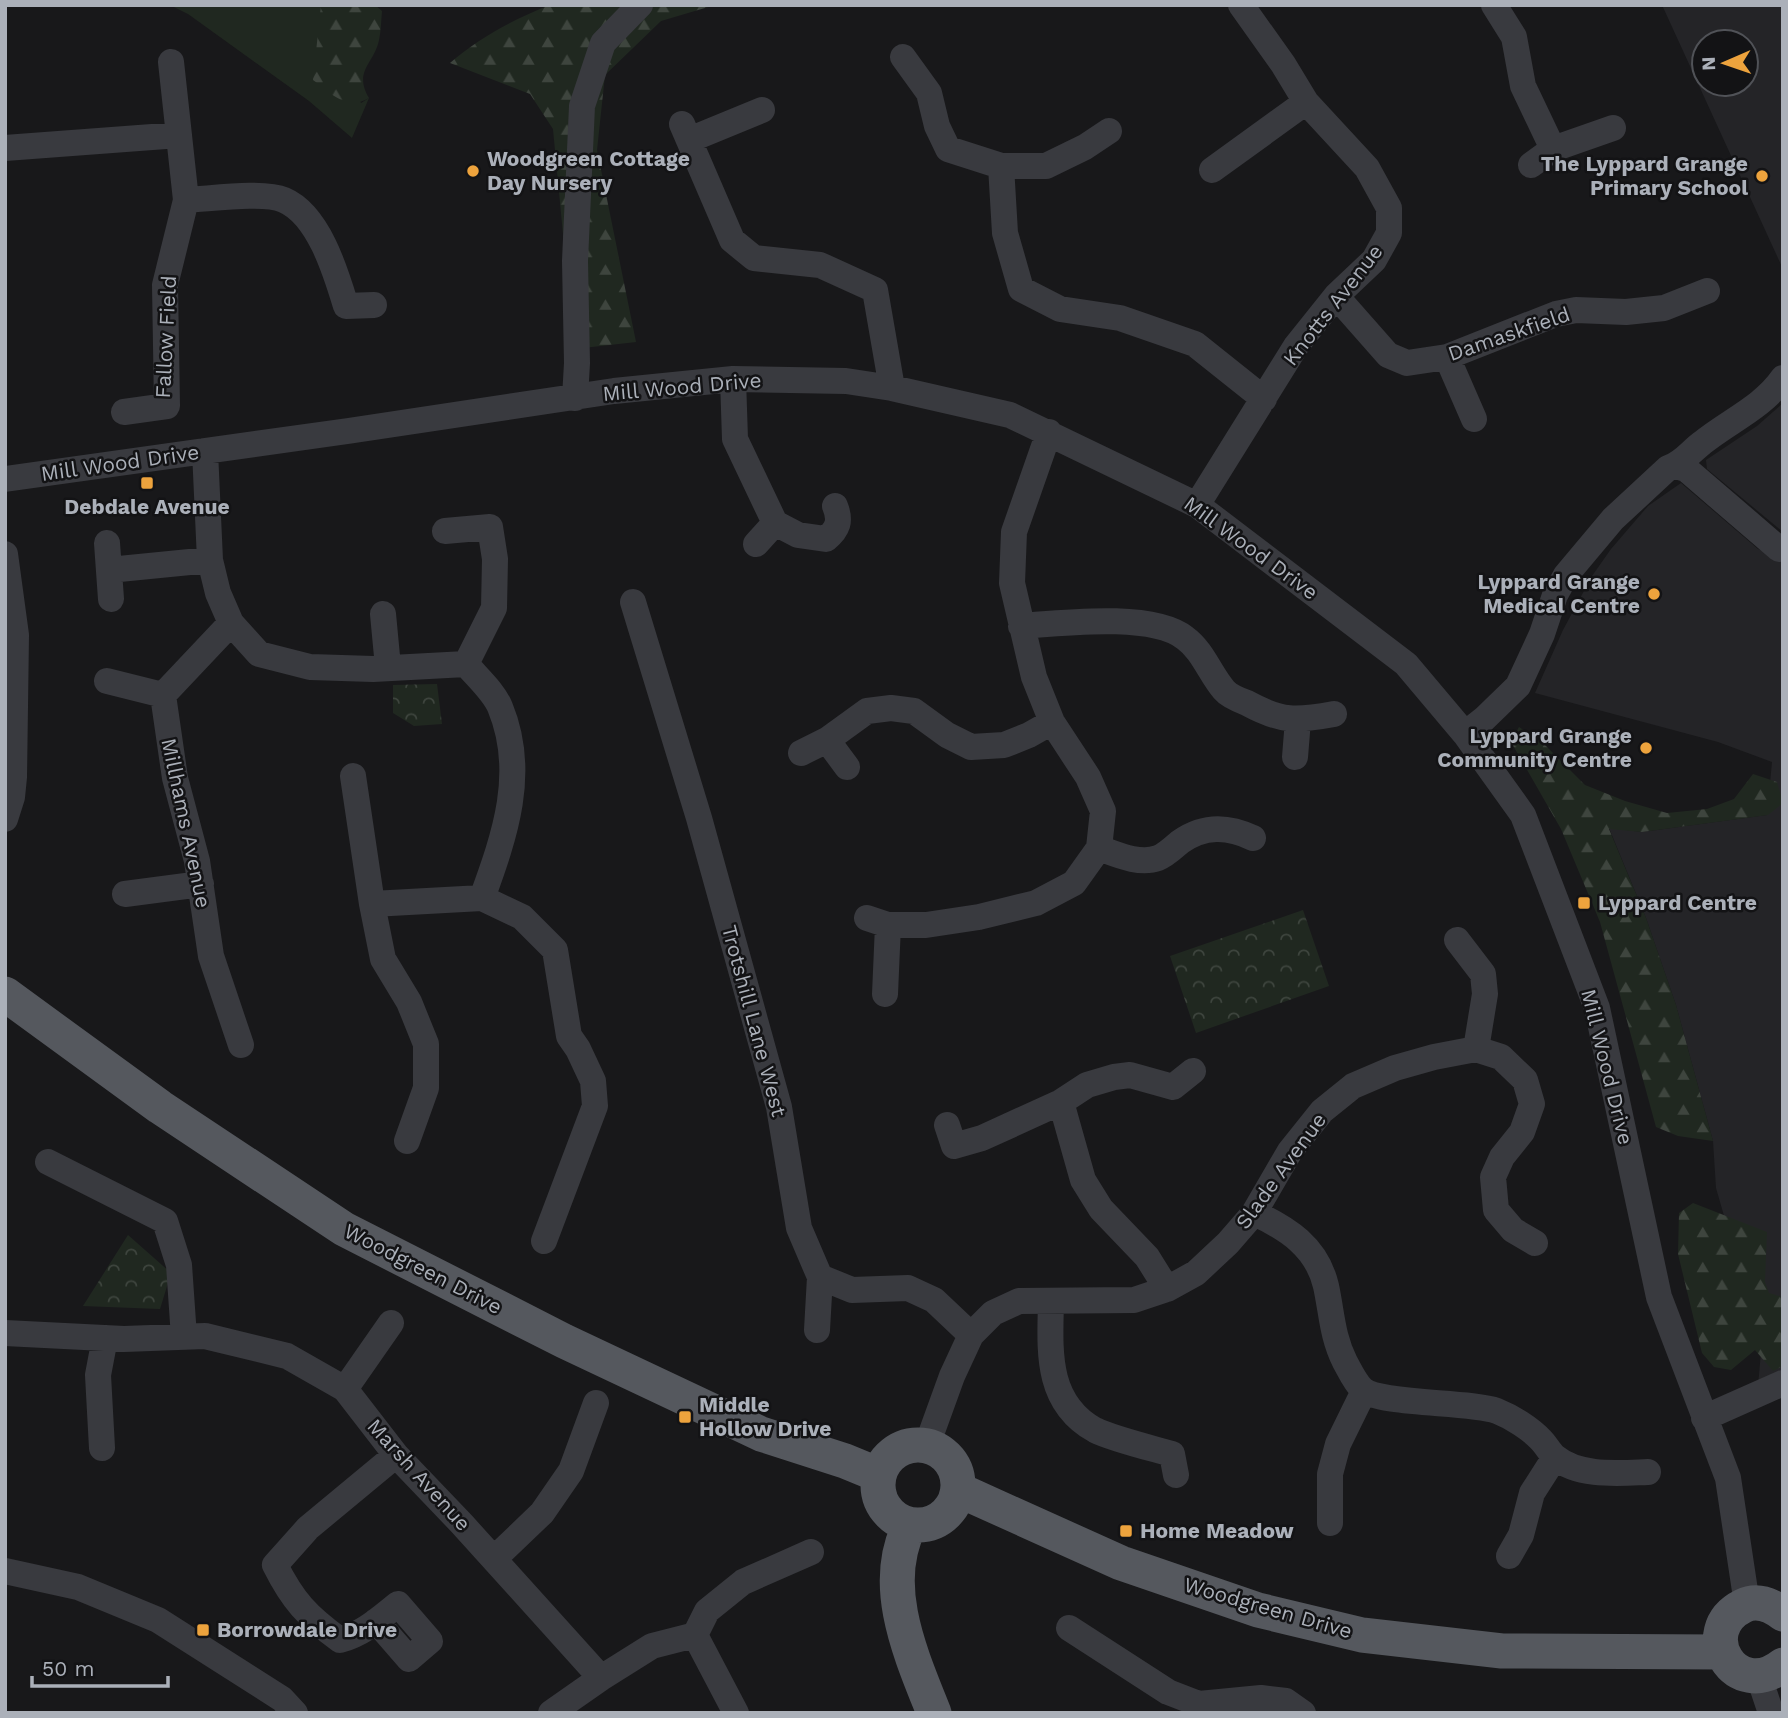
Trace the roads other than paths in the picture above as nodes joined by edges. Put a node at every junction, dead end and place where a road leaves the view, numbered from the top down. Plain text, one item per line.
1 (640, 5) edge
2 (1494, 5) edge
3 (1254, 10) edge
4 (903, 57) dead end
5 (171, 62) dead end
6 (1306, 102) junction
7 (762, 110) dead end
8 (1613, 128) dead end
9 (1109, 131) dead end
10 (179, 135) junction
11 (5, 148) edge
12 (1553, 149) junction
13 (1531, 165) dead end
14 (1001, 166) junction
15 (1212, 170) dead end
16 (186, 201) junction
17 (1707, 291) dead end
18 (1336, 296) junction
19 (373, 305) dead end
20 (1447, 357) junction
21 (1783, 378) edge
22 (733, 379) junction
23 (892, 388) junction
24 (575, 398) junction
25 (1264, 399) junction
26 (124, 412) dead end
27 (1474, 419) dead end
28 (1049, 432) junction
29 (205, 451) junction
30 (1676, 466) junction
31 (5, 479) edge
32 (1197, 505) junction
33 (835, 506) dead end
34 (775, 523) junction
35 (445, 531) dead end
36 (107, 543) dead end
37 (756, 544) dead end
38 (1779, 549) dead end
39 (5, 554) edge
40 (210, 560) junction
41 (109, 570) junction
42 (111, 598) dead end
43 (633, 602) dead end
44 (383, 614) dead end
45 (231, 623) junction
46 (1021, 626) junction
47 (466, 664) junction
48 (388, 667) junction
49 (107, 681) dead end
50 (163, 695) junction
51 (1334, 714) dead end
52 (1298, 720) junction
53 (1052, 722) junction
54 (1465, 734) junction
55 (827, 740) junction
56 (801, 753) dead end
57 (1295, 757) dead end
58 (846, 767) dead end
59 (353, 776) dead end
60 (5, 819) edge
61 (1253, 838) dead end
62 (1099, 848) junction
63 (201, 884) junction
64 (125, 894) dead end
65 (482, 898) junction
66 (372, 904) junction
67 (1457, 940) dead end
68 (5, 994) edge
69 (885, 994) dead end
70 (241, 1045) dead end
71 (1476, 1049) junction
72 (1183, 1088) dead end
73 (1061, 1102) junction
74 (947, 1125) dead end
75 (407, 1141) dead end
76 (48, 1162) dead end
77 (1254, 1213) junction
78 (544, 1241) dead end
79 (1535, 1243) dead end
80 (820, 1277) junction
81 (1167, 1289) junction
82 (1051, 1301) junction
83 (391, 1323) dead end
84 (817, 1330) dead end
85 (5, 1333) edge
86 (971, 1335) junction
87 (184, 1337) junction
88 (105, 1338) junction
89 (1783, 1384) edge
90 (345, 1389) junction
91 (1364, 1391) junction
92 (596, 1403) dead end
93 (1704, 1418) junction
94 (927, 1445) junction
95 (102, 1448) dead end
96 (396, 1455) junction
97 (1555, 1457) junction
98 (1647, 1472) dead end
99 (879, 1475) junction
100 (1176, 1475) dead end
101 (959, 1490) junction
102 (1330, 1523) dead end
103 (909, 1525) junction
104 (811, 1552) dead end
105 (1509, 1556) dead end
106 (494, 1559) junction
107 (5, 1572) edge
108 (1747, 1604) junction
109 (1783, 1614) edge
110 (376, 1621) dead end
111 (1069, 1628) dead end
112 (695, 1635) junction
113 (1721, 1652) junction
114 (1774, 1671) edge
115 (601, 1678) junction
116 (1231, 1707) edge
117 (283, 1708) edge
118 (551, 1713) edge
119 (736, 1713) edge
120 (934, 1713) edge
121 (1303, 1713) edge
122 (1770, 1713) edge

1 - 24 street
2 - 12 street
3 - 6 street, Knotts Avenue
4 - 14 street
5 - 10 street, Fallow Field
6 - 15 street
6 - 18 street, Knotts Avenue
7 - 23 street
8 - 12 street
9 - 14 street
10 - 11 street
10 - 16 street, Fallow Field
12 - 13 street
14 - 25 street
16 - 19 street
16 - 26 street, Fallow Field
17 - 20 street, Damaskfield
18 - 20 street, Damaskfield
18 - 25 street, Knotts Avenue
20 - 27 street
21 - 30 street
22 - 23 street, Mill Wood Drive
22 - 24 street, Mill Wood Drive
22 - 34 street
23 - 28 street, Mill Wood Drive
24 - 29 street, Mill Wood Drive
25 - 32 street, Knotts Avenue
28 - 32 street, Mill Wood Drive
28 - 46 street
29 - 31 street, Mill Wood Drive
29 - 40 street
30 - 38 street
30 - 54 street
32 - 54 street, Mill Wood Drive
33 - 34 street
34 - 37 street
35 - 47 street
36 - 41 street
39 - 60 street
40 - 41 street
40 - 45 street
41 - 42 street
43 - 80 street, Trotshill Lane West
44 - 48 street
45 - 48 street
45 - 50 street
46 - 52 street
46 - 53 street
47 - 48 street
47 - 65 street
49 - 50 street
50 - 63 street, Millhams Avenue
51 - 52 street
52 - 57 street
53 - 55 street
53 - 62 street
54 - 93 street, Mill Wood Drive
55 - 56 street
55 - 58 street
59 - 66 street
61 - 62 street
62 - 69 street
63 - 64 street
63 - 70 street, Millhams Avenue
65 - 66 street
65 - 78 street
66 - 75 street
67 - 71 street
68 - 99 main road, Woodgreen Drive
71 - 77 street, Slade Avenue
71 - 79 street
72 - 73 street
73 - 74 street
73 - 81 street
76 - 87 street
77 - 81 street, Slade Avenue
77 - 91 street
80 - 84 street
80 - 86 street
81 - 82 street, Slade Avenue
82 - 86 street, Slade Avenue
82 - 100 street
83 - 90 street
85 - 88 street, Marsh Avenue
86 - 94 street, Slade Avenue
87 - 88 street, Marsh Avenue
87 - 90 street, Marsh Avenue
88 - 95 street
89 - 93 street
90 - 96 street, Marsh Avenue
91 - 97 street
91 - 102 street
92 - 106 street
93 - 108 street, Mill Wood Drive
94 - 99 main road
94 - 101 main road
96 - 106 street, Marsh Avenue
96 - 110 street
97 - 98 street
97 - 105 street
99 - 103 main road
101 - 103 main road
101 - 113 main road, Woodgreen Drive
103 - 120 main road
104 - 112 street
106 - 115 street, Marsh Avenue
107 - 117 street
108 - 109 main road
108 - 113 main road
111 - 116 street
112 - 115 street
112 - 119 street
113 - 114 main road
114 - 122 street
115 - 118 street
116 - 121 street

